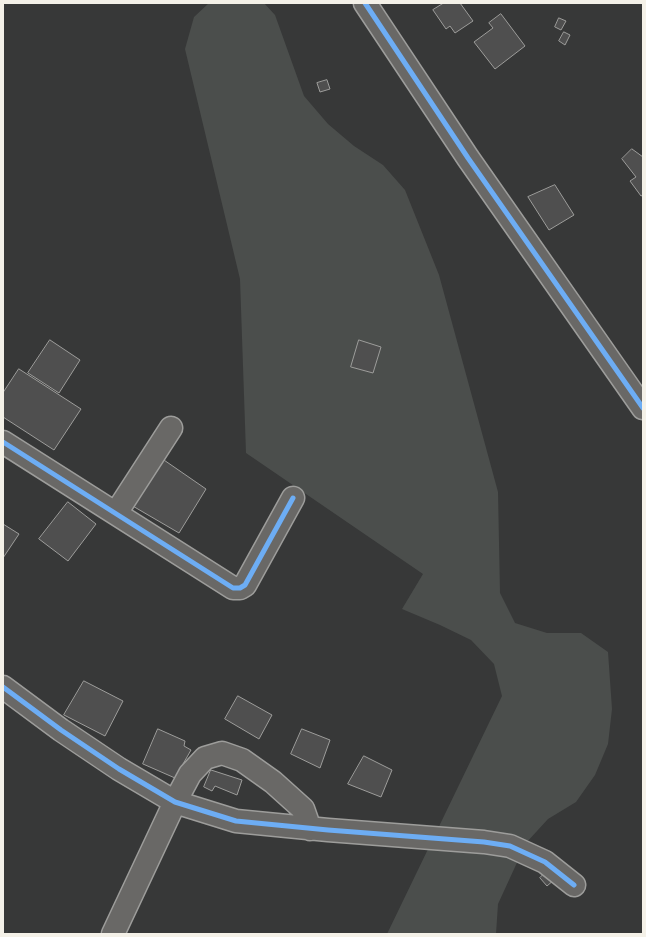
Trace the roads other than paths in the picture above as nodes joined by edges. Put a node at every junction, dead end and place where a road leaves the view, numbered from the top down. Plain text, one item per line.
1 (365, 3) edge
2 (643, 408) edge
3 (171, 428) dead end
4 (3, 442) edge
5 (293, 498) dead end
6 (116, 513) junction
7 (3, 687) edge
8 (175, 802) junction
9 (310, 828) junction
10 (574, 885) dead end
11 (113, 934) edge

1 - 2 street
3 - 6 street
4 - 6 street
5 - 6 street
7 - 8 street
8 - 9 street
8 - 9 street
8 - 11 street
9 - 10 street

